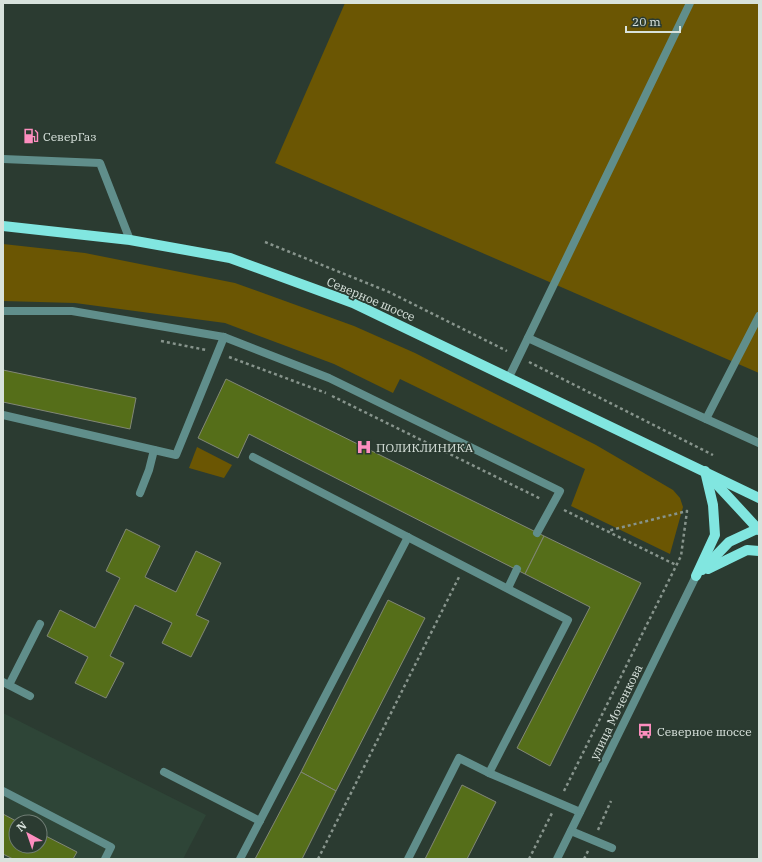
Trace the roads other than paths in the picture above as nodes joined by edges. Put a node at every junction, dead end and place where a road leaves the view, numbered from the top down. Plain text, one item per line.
1 (690, 3) edge
2 (3, 160) edge
3 (3, 226) edge
4 (130, 240) junction
5 (3, 310) edge
6 (759, 316) edge
7 (224, 337) junction
8 (528, 338) junction
9 (509, 377) junction
10 (3, 415) edge
11 (706, 419) junction
12 (759, 443) edge
13 (154, 450) junction
14 (254, 457) dead end
15 (705, 471) junction
16 (140, 493) dead end
17 (759, 498) edge
18 (758, 529) edge
19 (537, 533) dead end
20 (408, 537) junction
21 (759, 551) edge
22 (517, 570) dead end
23 (696, 576) junction
24 (508, 588) junction
25 (40, 624) dead end
26 (6, 683) edge
27 (30, 696) dead end
28 (164, 772) dead end
29 (489, 773) junction
30 (3, 792) edge
31 (580, 812) junction
32 (260, 821) junction
33 (571, 831) junction
34 (612, 848) dead end
35 (106, 859) edge
36 (240, 859) edge
37 (408, 859) edge
38 (557, 859) edge

1 - 8 street
2 - 4 street
3 - 4 main road, Северное шоссе
4 - 9 main road, Северное шоссе
5 - 7 street
6 - 11 street
7 - 13 street
7 - 19 street
8 - 9 street
8 - 11 street
9 - 15 main road, Северное шоссе
10 - 13 street
11 - 12 street
13 - 16 street
14 - 20 street
15 - 17 main road, Северное шоссе
15 - 18 main road, Северное шоссе
15 - 23 main road
18 - 23 main road
20 - 24 street
20 - 32 street
21 - 23 main road
22 - 24 street
23 - 31 street, улица Моченкова
24 - 29 street
25 - 26 street
26 - 27 street
28 - 32 street
29 - 31 street
29 - 37 street
30 - 35 street
31 - 33 street, улица Моченкова
32 - 36 street
33 - 34 street
33 - 38 street, улица Моченкова

